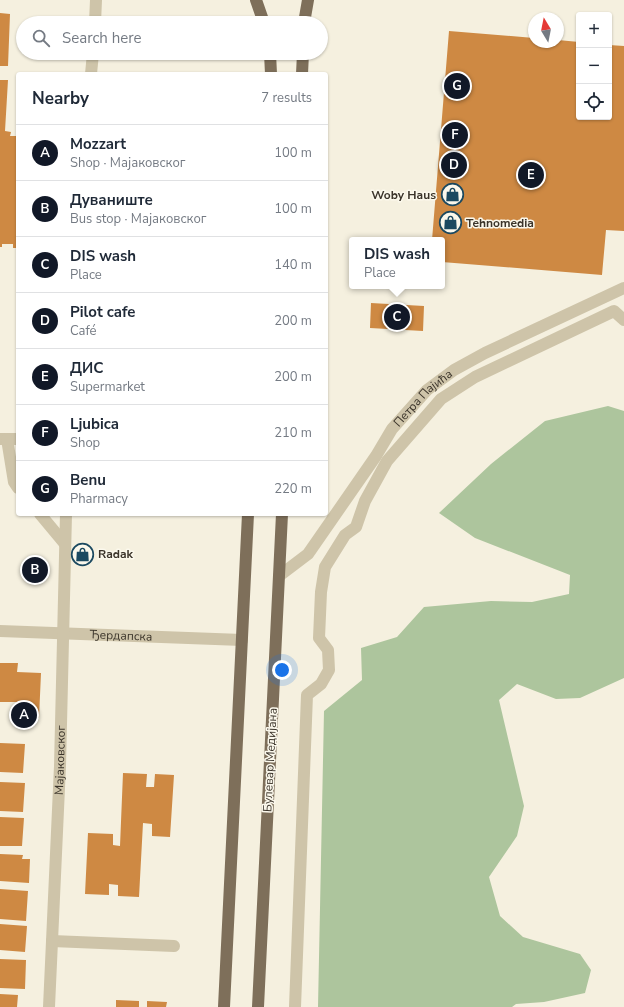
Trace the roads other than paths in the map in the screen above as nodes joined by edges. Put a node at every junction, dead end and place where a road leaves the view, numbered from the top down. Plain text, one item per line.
1 (96, 0) edge
2 (256, 0) edge
3 (308, 0) edge
4 (95, 16) edge
5 (262, 16) edge
6 (305, 16) edge
7 (92, 60) edge
8 (270, 60) edge
9 (303, 60) edge
10 (91, 72) edge
11 (271, 72) edge
12 (302, 72) edge
13 (624, 288) edge
14 (624, 320) edge
15 (8, 439) edge
16 (16, 485) edge
17 (42, 516) edge
18 (66, 516) edge
19 (248, 516) edge
20 (282, 516) edge
21 (65, 544) junction
22 (279, 576) junction
23 (0, 631) edge
24 (63, 633) junction
25 (242, 640) junction
26 (52, 941) junction
27 (174, 946) dead end
28 (49, 1007) edge
29 (224, 1007) edge
30 (258, 1007) edge
31 (295, 1007) edge

1 - 4 street
2 - 5 main road
3 - 6 main road
7 - 10 street
8 - 11 main road
9 - 12 main road
13 - 22 street, Петра Пајића
14 - 31 street
15 - 16 street
17 - 21 street
18 - 21 street, Мајаковског
19 - 25 main road
20 - 22 main road, Булевар Медијана
21 - 24 street, Мајаковског
22 - 30 main road, Булевар Медијана
23 - 24 street, Ђердапска
24 - 25 street, Ђердапска
24 - 26 street, Мајаковског
25 - 29 main road
26 - 27 street
26 - 28 street, Мајаковског

